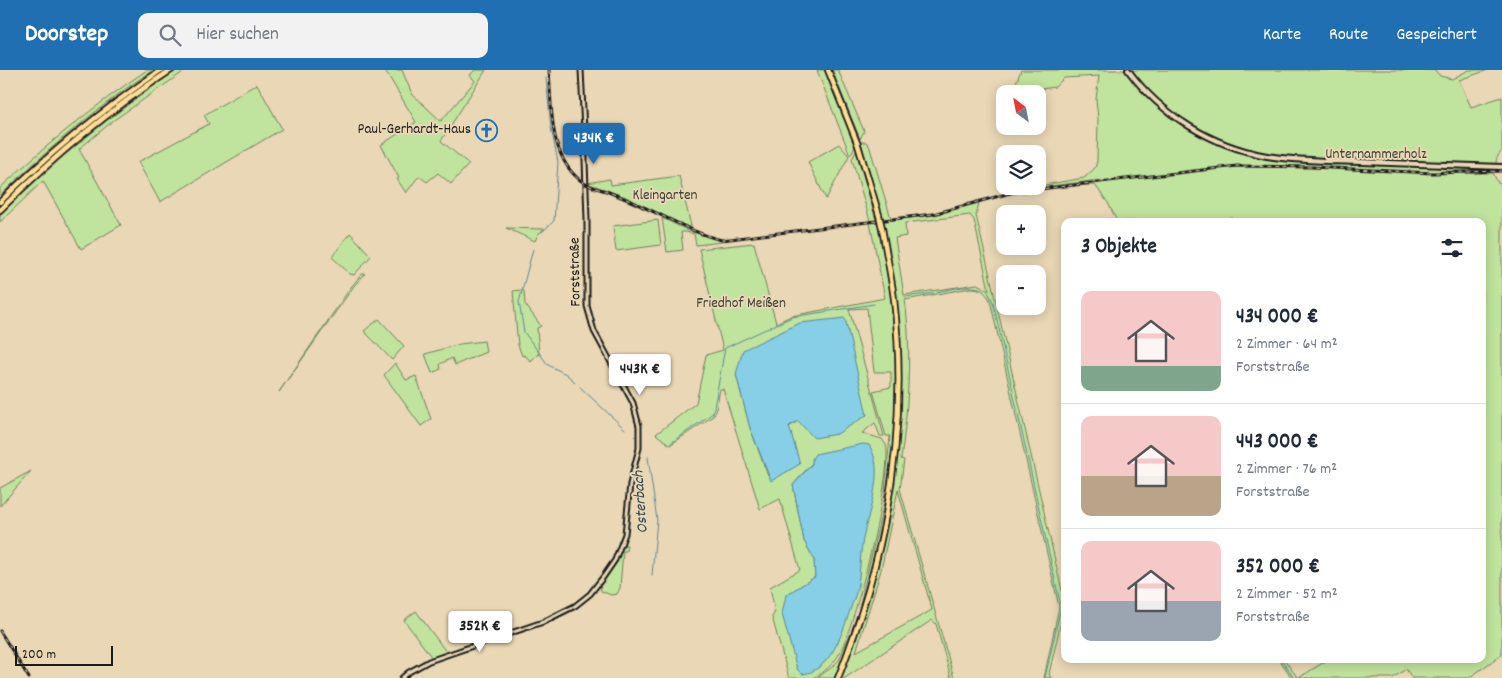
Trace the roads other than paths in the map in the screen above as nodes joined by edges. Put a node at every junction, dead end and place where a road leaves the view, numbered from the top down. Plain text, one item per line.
1 (161, 70) edge
2 (171, 70) edge
3 (581, 70) edge
4 (828, 70) edge
5 (1128, 70) edge
6 (1502, 167) edge
7 (0, 202) edge
8 (0, 210) edge
9 (402, 678) edge
10 (838, 678) edge

1 - 7 main road
2 - 8 main road
3 - 9 street, Forststraße
4 - 10 main road, bridge
5 - 6 main road

